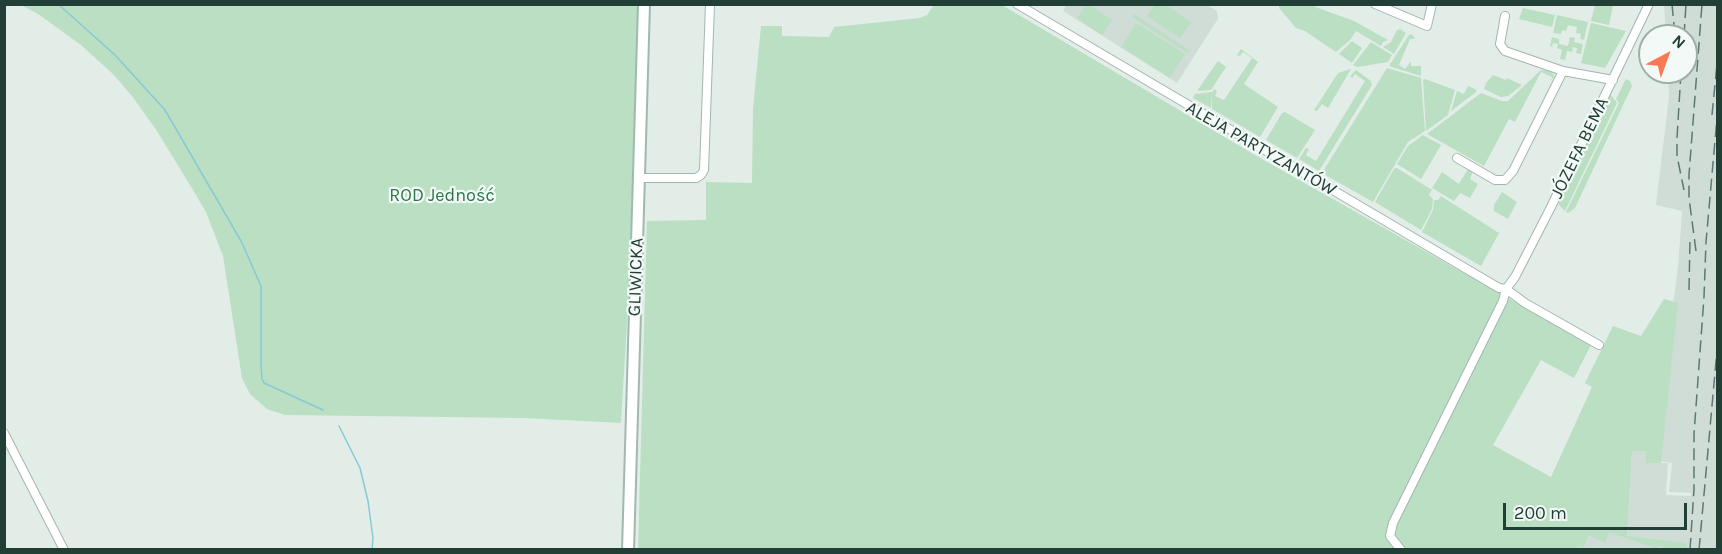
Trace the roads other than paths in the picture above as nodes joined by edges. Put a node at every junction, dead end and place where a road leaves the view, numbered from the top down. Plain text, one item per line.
1 (644, 4) edge
2 (710, 4) edge
3 (1375, 4) edge
4 (1432, 4) edge
5 (1649, 4) edge
6 (1021, 6) edge
7 (1505, 16) dead end
8 (1563, 71) junction
9 (1613, 80) junction
10 (1457, 158) dead end
11 (639, 178) junction
12 (1506, 289) junction
13 (1599, 345) dead end
14 (4, 433) edge
15 (63, 549) edge
16 (628, 549) edge
17 (1401, 549) edge

1 - 11 main road, GLIWICKA
2 - 11 street
3 - 4 street
5 - 9 street, JÓZEFA BEMA
6 - 12 street, ALEJA PARTYZANTÓW
7 - 8 street
8 - 9 street
8 - 10 street
9 - 12 street, JÓZEFA BEMA
11 - 16 main road, GLIWICKA
12 - 13 street
12 - 17 street, JÓZEFA BEMA
14 - 15 street

